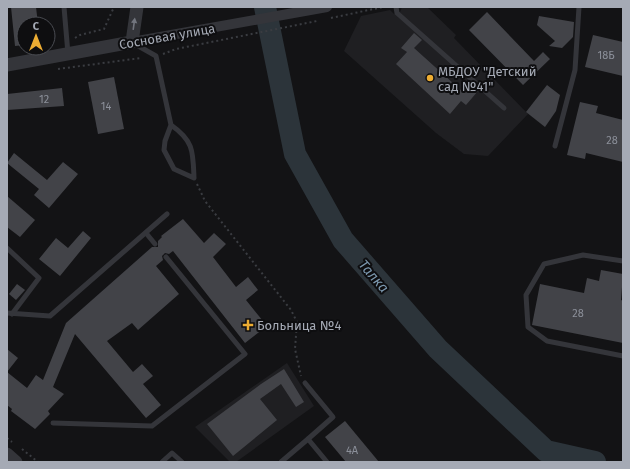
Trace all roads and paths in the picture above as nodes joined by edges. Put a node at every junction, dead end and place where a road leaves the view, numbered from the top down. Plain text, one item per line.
1 (64, 7) edge
2 (137, 7) edge
3 (327, 7) edge
4 (383, 7) edge
5 (396, 7) edge
6 (579, 7) edge
7 (325, 19) dead end
8 (318, 21) dead end
9 (132, 42) junction
10 (68, 55) junction
11 (156, 56) junction
12 (7, 65) edge
13 (54, 70) dead end
14 (504, 108) dead end
15 (171, 125) junction
16 (555, 146) dead end
17 (194, 178) junction
18 (167, 214) dead end
19 (146, 233) junction
20 (155, 244) dead end
21 (7, 248) edge
22 (166, 258) dead end
23 (623, 261) edge
24 (9, 314) edge
25 (623, 356) edge
26 (305, 383) joint
27 (53, 423) dead end
28 (308, 439) junction
29 (7, 454) edge
30 (16, 462) edge
31 (162, 462) edge
32 (182, 462) edge
33 (281, 462) edge
34 (327, 462) edge

1 - 10 lane
9 -> 2 street
3 - 9 street, Сосновая улица
4 - 7 path
5 - 14 lane
6 - 16 lane
8 - 11 path
9 - 10 street, Сосновая улица
9 - 11 lane
10 - 12 street, Сосновая улица
11 - 13 path
11 - 15 lane
15 - 17 lane
15 - 17 lane
17 - 26 path
18 - 19 lane
19 - 20 lane
19 - 24 lane
21 - 24 lane
22 - 27 lane
23 - 25 lane
26 - 28 lane
28 - 33 lane
28 - 34 lane
29 - 30 street
31 - 32 lane

